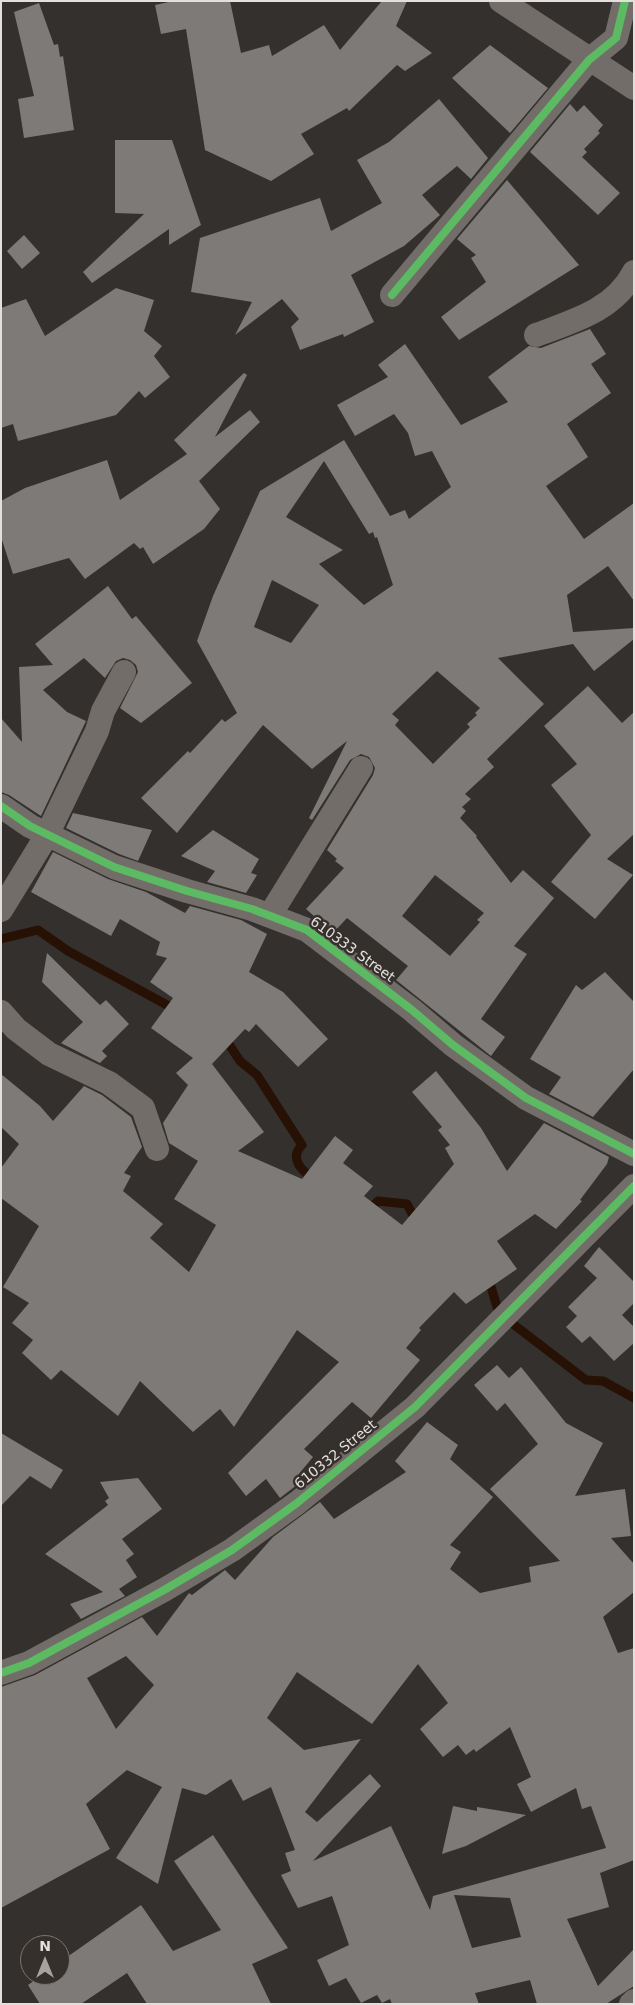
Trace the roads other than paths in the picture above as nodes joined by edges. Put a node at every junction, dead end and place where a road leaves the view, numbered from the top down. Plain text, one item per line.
1 (501, 1) edge
2 (625, 1) edge
3 (589, 60) junction
4 (634, 88) edge
5 (634, 272) edge
6 (392, 295) dead end
7 (536, 335) dead end
8 (124, 672) dead end
9 (361, 768) dead end
10 (1, 806) edge
11 (48, 835) junction
12 (1, 910) edge
13 (270, 915) junction
14 (1, 1012) edge
15 (157, 1149) dead end
16 (634, 1154) edge
17 (634, 1186) edge
18 (1, 1673) edge

1 - 3 street
2 - 3 street
3 - 4 street
3 - 6 street
5 - 7 street
8 - 11 street
9 - 13 street
10 - 11 street, 610333 Street
11 - 12 street
11 - 13 street, 610333 Street
13 - 16 street, 610333 Street
14 - 15 street
17 - 18 street, 610332 Street

